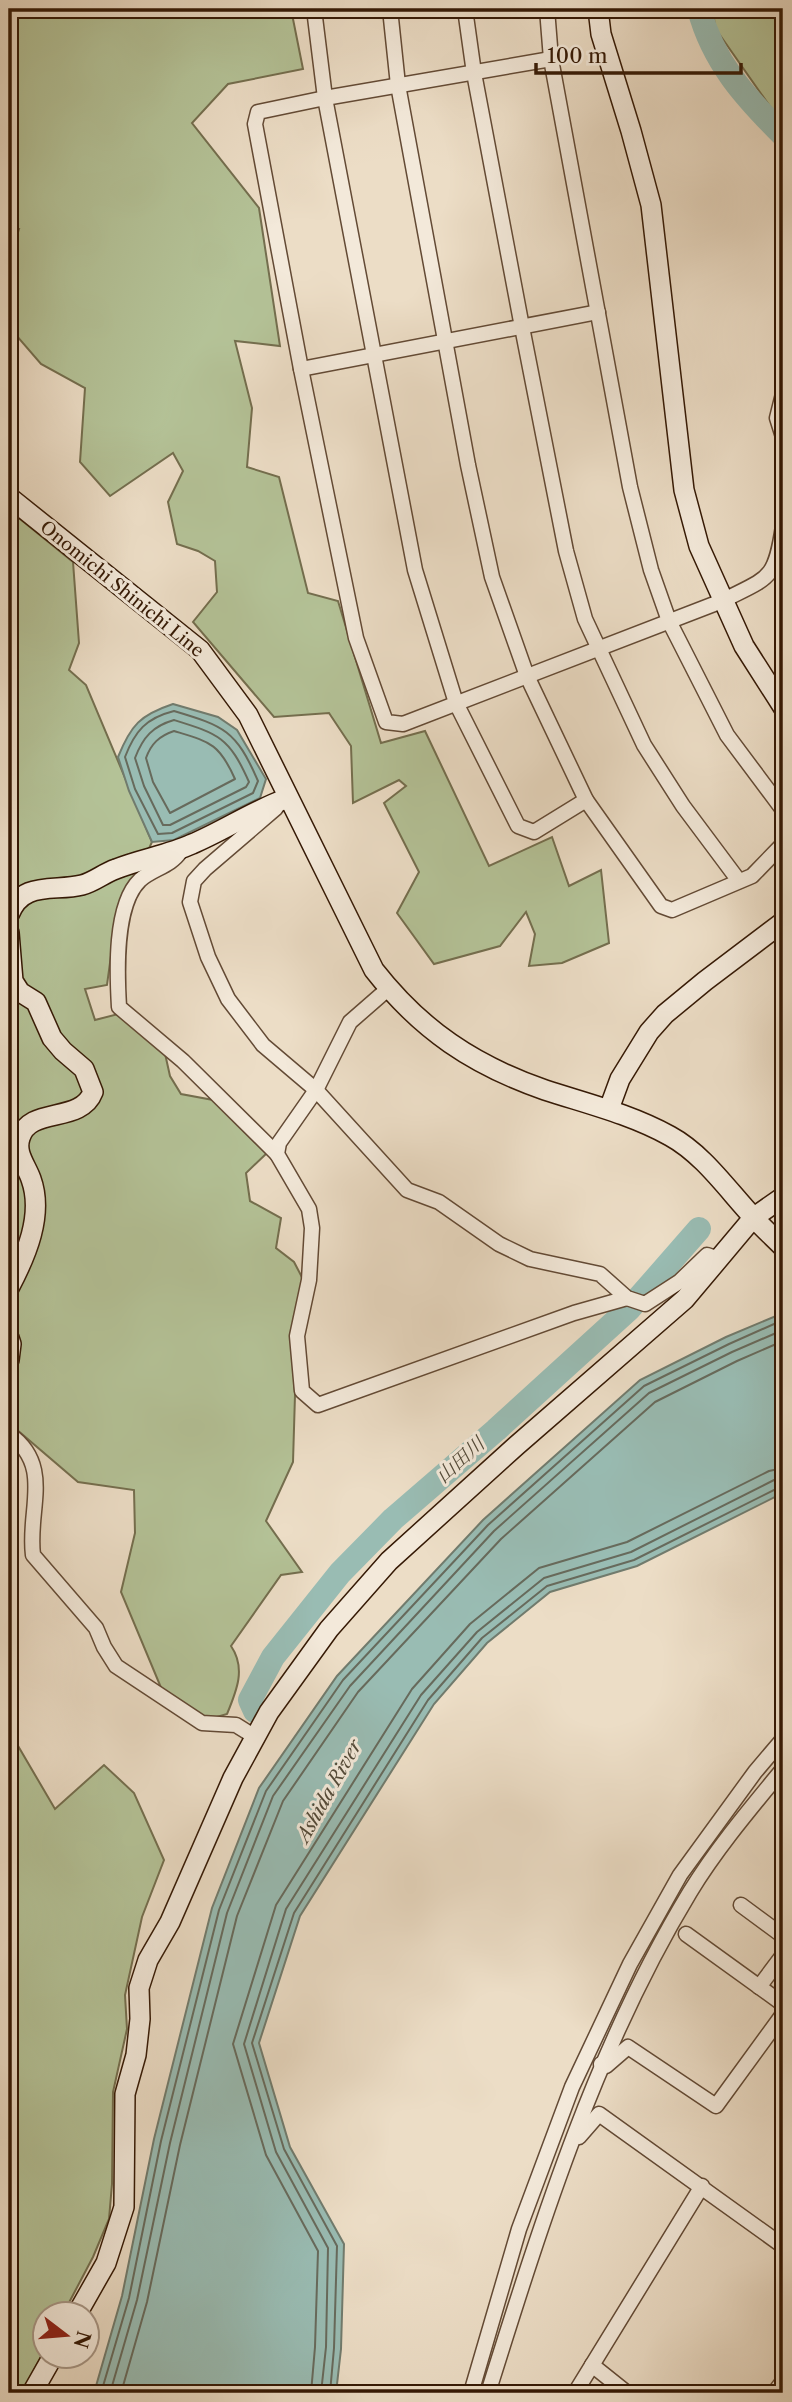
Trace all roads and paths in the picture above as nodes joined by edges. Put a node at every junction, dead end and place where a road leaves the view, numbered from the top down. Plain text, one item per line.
1 (314, 9) edge
2 (390, 9) edge
3 (465, 9) edge
4 (547, 9) edge
5 (598, 9) edge
6 (551, 59) junction
7 (474, 73) junction
8 (398, 85) junction
9 (325, 98) junction
10 (597, 312) junction
11 (522, 327) junction
12 (445, 341) junction
13 (374, 355) junction
14 (301, 369) junction
15 (783, 394) edge
16 (783, 438) edge
17 (9, 497) edge
18 (783, 526) edge
19 (722, 601) junction
20 (669, 621) junction
21 (599, 648) junction
22 (527, 676) junction
23 (456, 703) junction
24 (783, 707) edge
25 (288, 798) junction
26 (586, 800) junction
27 (783, 810) edge
28 (783, 844) edge
29 (183, 849) junction
30 (739, 881) junction
31 (9, 915) edge
32 (783, 922) edge
33 (9, 933) edge
34 (389, 988) junction
35 (316, 1090) junction
36 (609, 1109) junction
37 (276, 1154) junction
38 (783, 1197) edge
39 (753, 1218) junction
40 (777, 1240) edge
41 (719, 1259) junction
42 (9, 1288) edge
43 (627, 1298) junction
44 (9, 1338) edge
45 (9, 1360) edge
46 (9, 1434) edge
47 (257, 1738) junction
48 (783, 1739) edge
49 (783, 1769) edge
50 (741, 1905) dead end
51 (686, 1934) dead end
52 (783, 1936) edge
53 (783, 1955) edge
54 (759, 1987) junction
55 (783, 2004) edge
56 (783, 2014) edge
57 (601, 2064) junction
58 (571, 2146) junction
59 (702, 2186) junction
60 (783, 2245) edge
61 (85, 2300) edge
62 (592, 2365) junction
63 (45, 2370) edge
64 (783, 2381) edge
65 (32, 2393) edge
66 (471, 2393) edge
67 (488, 2393) edge
68 (575, 2393) edge
69 (626, 2393) edge
70 (774, 2393) edge

1 - 9 street
2 - 8 street
3 - 7 street
4 - 6 street
5 - 19 street
6 - 7 street
6 - 10 street
7 - 8 street
7 - 11 street
8 - 9 street
8 - 12 street
9 - 13 street
9 - 14 street
10 - 11 street
10 - 20 street
11 - 12 street
11 - 21 street
12 - 13 street
12 - 22 street
13 - 14 street
13 - 23 street
14 - 23 street
15 - 16 street
17 - 25 street, Onomichi Shinichi Line
18 - 19 street
19 - 20 street
19 - 24 street
20 - 21 street
20 - 27 street
21 - 22 street
21 - 30 street
22 - 23 street
22 - 26 street
23 - 26 street
25 - 29 street
25 - 34 street, Onomichi Shinichi Line
25 - 35 street
26 - 30 street
28 - 30 street
29 - 31 street
29 - 37 street
32 - 36 street
33 - 42 street
34 - 35 street
34 - 36 street, Onomichi Shinichi Line
35 - 37 street
35 - 43 street
36 - 39 street, Onomichi Shinichi Line
37 - 43 street
38 - 39 street
39 - 40 street, Onomichi Shinichi Line
39 - 41 street
41 - 43 street
41 - 47 street
44 - 45 street
46 - 47 street
47 - 61 street
48 - 66 street
49 - 57 street
50 - 52 street
51 - 54 street
53 - 54 street
54 - 55 street
56 - 57 street
57 - 58 street
58 - 59 street
58 - 67 street
59 - 60 street
59 - 62 street
62 - 68 street
62 - 69 street
63 - 65 street
64 - 70 street

